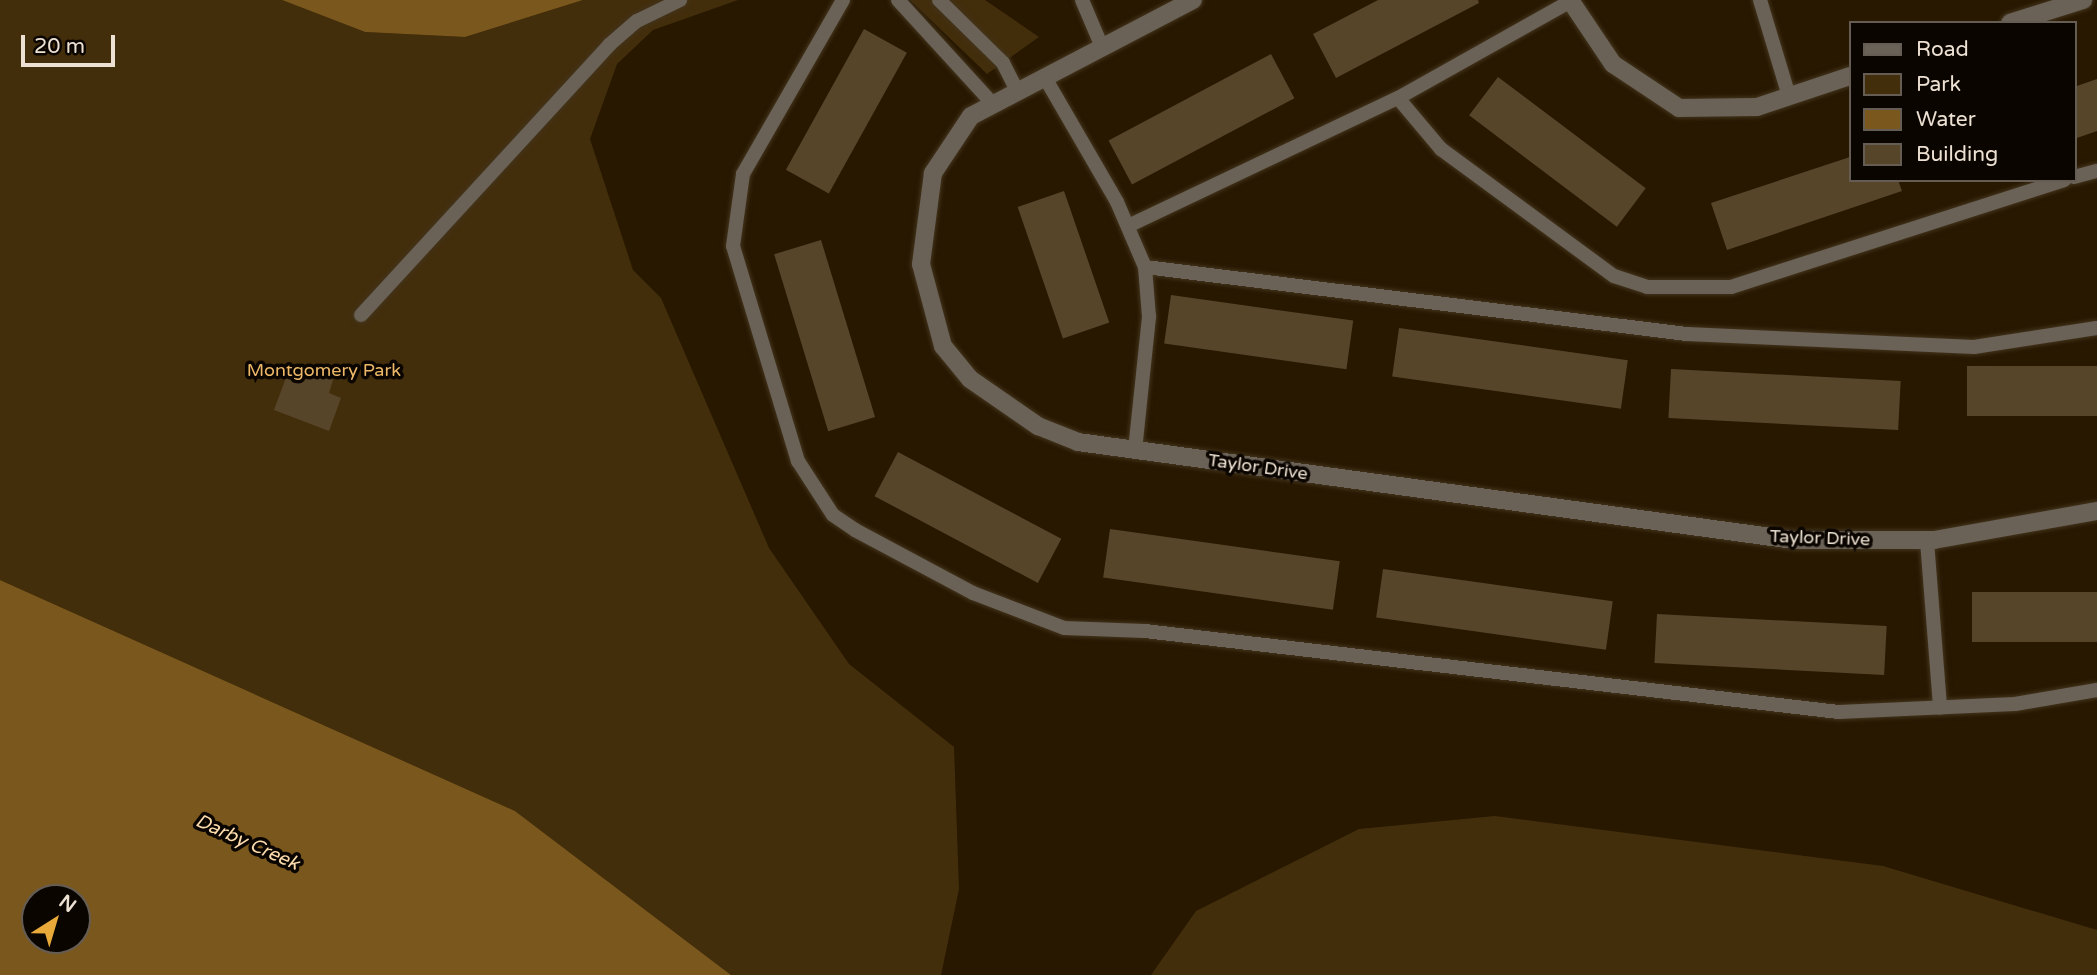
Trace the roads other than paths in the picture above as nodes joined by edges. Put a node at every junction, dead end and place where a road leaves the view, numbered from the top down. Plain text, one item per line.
1 (680, 0) edge
2 (843, 0) edge
3 (898, 0) edge
4 (939, 0) edge
5 (1082, 0) edge
6 (1193, 0) edge
7 (1570, 0) edge
8 (1760, 0) edge
9 (2083, 0) edge
10 (2016, 21) edge
11 (1102, 47) junction
12 (1044, 76) junction
13 (1848, 77) edge
14 (1017, 90) junction
15 (1789, 96) junction
16 (1398, 97) junction
17 (992, 103) junction
18 (2097, 171) edge
19 (2076, 176) edge
20 (2058, 182) edge
21 (1128, 226) junction
22 (1145, 267) junction
23 (361, 315) dead end
24 (2097, 328) edge
25 (1135, 450) junction
26 (2097, 511) edge
27 (1927, 541) junction
28 (2097, 690) edge
29 (1940, 707) junction

1 - 23 lane
2 - 29 lane
3 - 17 lane
4 - 14 lane
5 - 11 lane
6 - 11 street, Taylor Drive
7 - 15 street
7 - 16 lane
8 - 15 lane
9 - 10 street
11 - 12 street, Taylor Drive
12 - 14 street, Taylor Drive
12 - 21 lane
13 - 15 street
14 - 17 street, Taylor Drive
16 - 20 lane
16 - 21 lane
17 - 25 street, Taylor Drive
18 - 19 lane
21 - 22 lane
22 - 24 lane
22 - 25 lane
25 - 27 street, Taylor Drive
26 - 27 street, Taylor Drive
27 - 29 lane
28 - 29 lane

